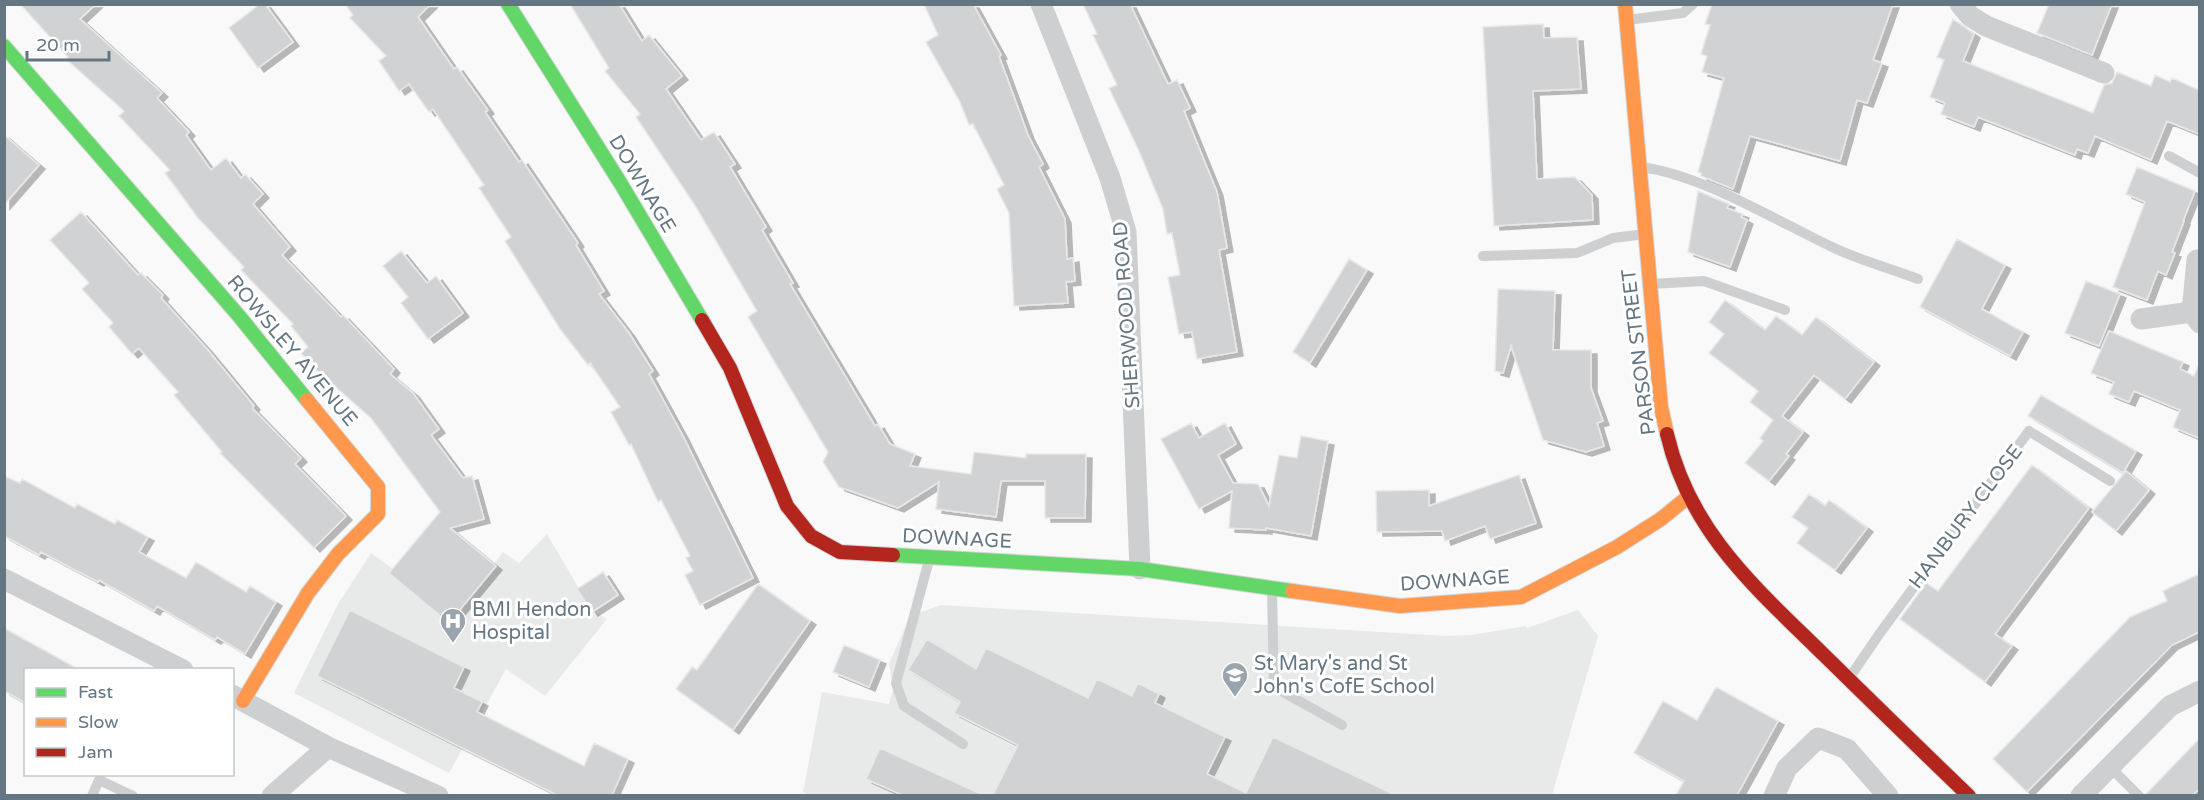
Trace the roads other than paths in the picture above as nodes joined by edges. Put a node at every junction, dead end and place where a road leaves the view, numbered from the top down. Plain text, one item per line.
1 (508, 4) edge
2 (1041, 4) edge
3 (1625, 4) edge
4 (1693, 4) edge
5 (1960, 4) edge
6 (1627, 21) junction
7 (4, 46) edge
8 (2104, 73) dead end
9 (2169, 156) dead end
10 (1640, 167) junction
11 (2199, 173) edge
12 (1646, 234) junction
13 (1483, 256) dead end
14 (2198, 256) edge
15 (1918, 279) dead end
16 (1650, 284) junction
17 (1785, 310) dead end
18 (2196, 317) edge
19 (2141, 319) dead end
20 (2110, 481) dead end
21 (1688, 498) junction
22 (929, 557) junction
23 (1140, 569) junction
24 (4, 579) edge
25 (1272, 588) junction
26 (181, 668) edge
27 (1848, 680) junction
28 (2199, 692) edge
29 (238, 698) edge
30 (1342, 725) dead end
31 (963, 744) dead end
32 (328, 747) junction
33 (2109, 766) junction
34 (92, 795) edge
35 (133, 795) edge
36 (272, 795) edge
37 (438, 795) edge
38 (1774, 795) edge
39 (1888, 795) edge
40 (1969, 795) edge
41 (2080, 795) edge
42 (2139, 795) edge

1 - 22 street, DOWNAGE
2 - 23 street, SHERWOOD ROAD
3 - 6 street, PARSON STREET
4 - 6 lane
5 - 8 street
6 - 10 street, PARSON STREET
7 - 29 street, ROWSLEY AVENUE
9 - 11 lane
10 - 12 street, PARSON STREET
10 - 15 lane
12 - 13 lane
12 - 16 street, PARSON STREET
14 - 18 street
16 - 17 lane
16 - 21 street, PARSON STREET
18 - 19 street
20 - 27 lane, HANBURY CLOSE
21 - 25 street, DOWNAGE
21 - 27 street, PARSON STREET
22 - 23 street, DOWNAGE
22 - 31 lane
23 - 25 street, DOWNAGE
24 - 26 street
25 - 30 lane
27 - 40 street, PARSON STREET
28 - 33 street
29 - 32 street
32 - 36 street
32 - 37 street
33 - 41 street
33 - 42 lane
34 - 35 lane
38 - 39 street

